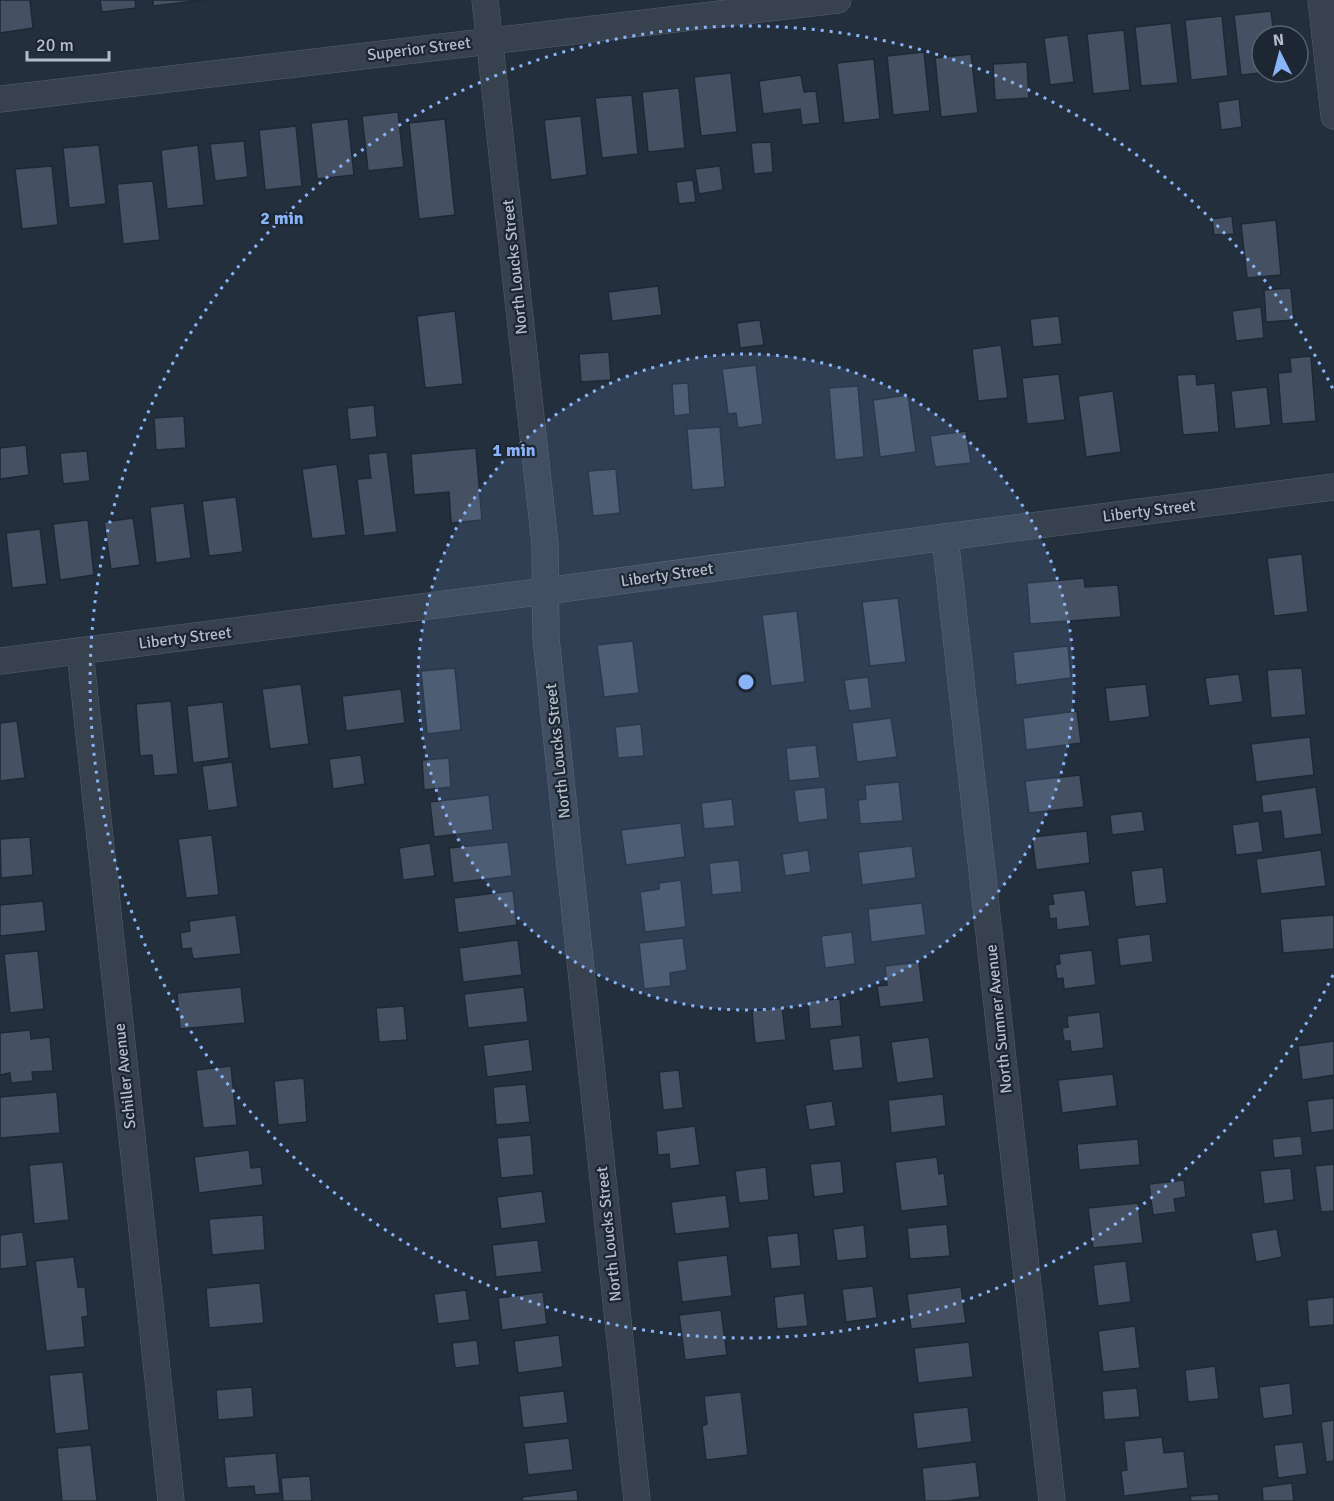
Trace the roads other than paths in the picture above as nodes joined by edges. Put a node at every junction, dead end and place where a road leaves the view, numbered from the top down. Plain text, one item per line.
1 (485, 0) edge
2 (838, 0) edge
3 (1321, 0) edge
4 (490, 41) junction
5 (0, 99) edge
6 (1334, 116) edge
7 (1334, 487) edge
8 (945, 537) junction
9 (546, 591) junction
10 (80, 651) junction
11 (0, 661) edge
12 (171, 1501) edge
13 (637, 1501) edge
14 (1052, 1501) edge

1 - 4 street, North Loucks Street
2 - 4 street, Superior Street
3 - 6 street
4 - 5 street, Superior Street
4 - 9 street, North Loucks Street
7 - 8 street, Liberty Street
8 - 9 street, Liberty Street
8 - 14 street, North Sumner Avenue
9 - 10 street, Liberty Street
9 - 13 street, North Loucks Street
10 - 11 street, Liberty Street
10 - 12 street, Schiller Avenue

